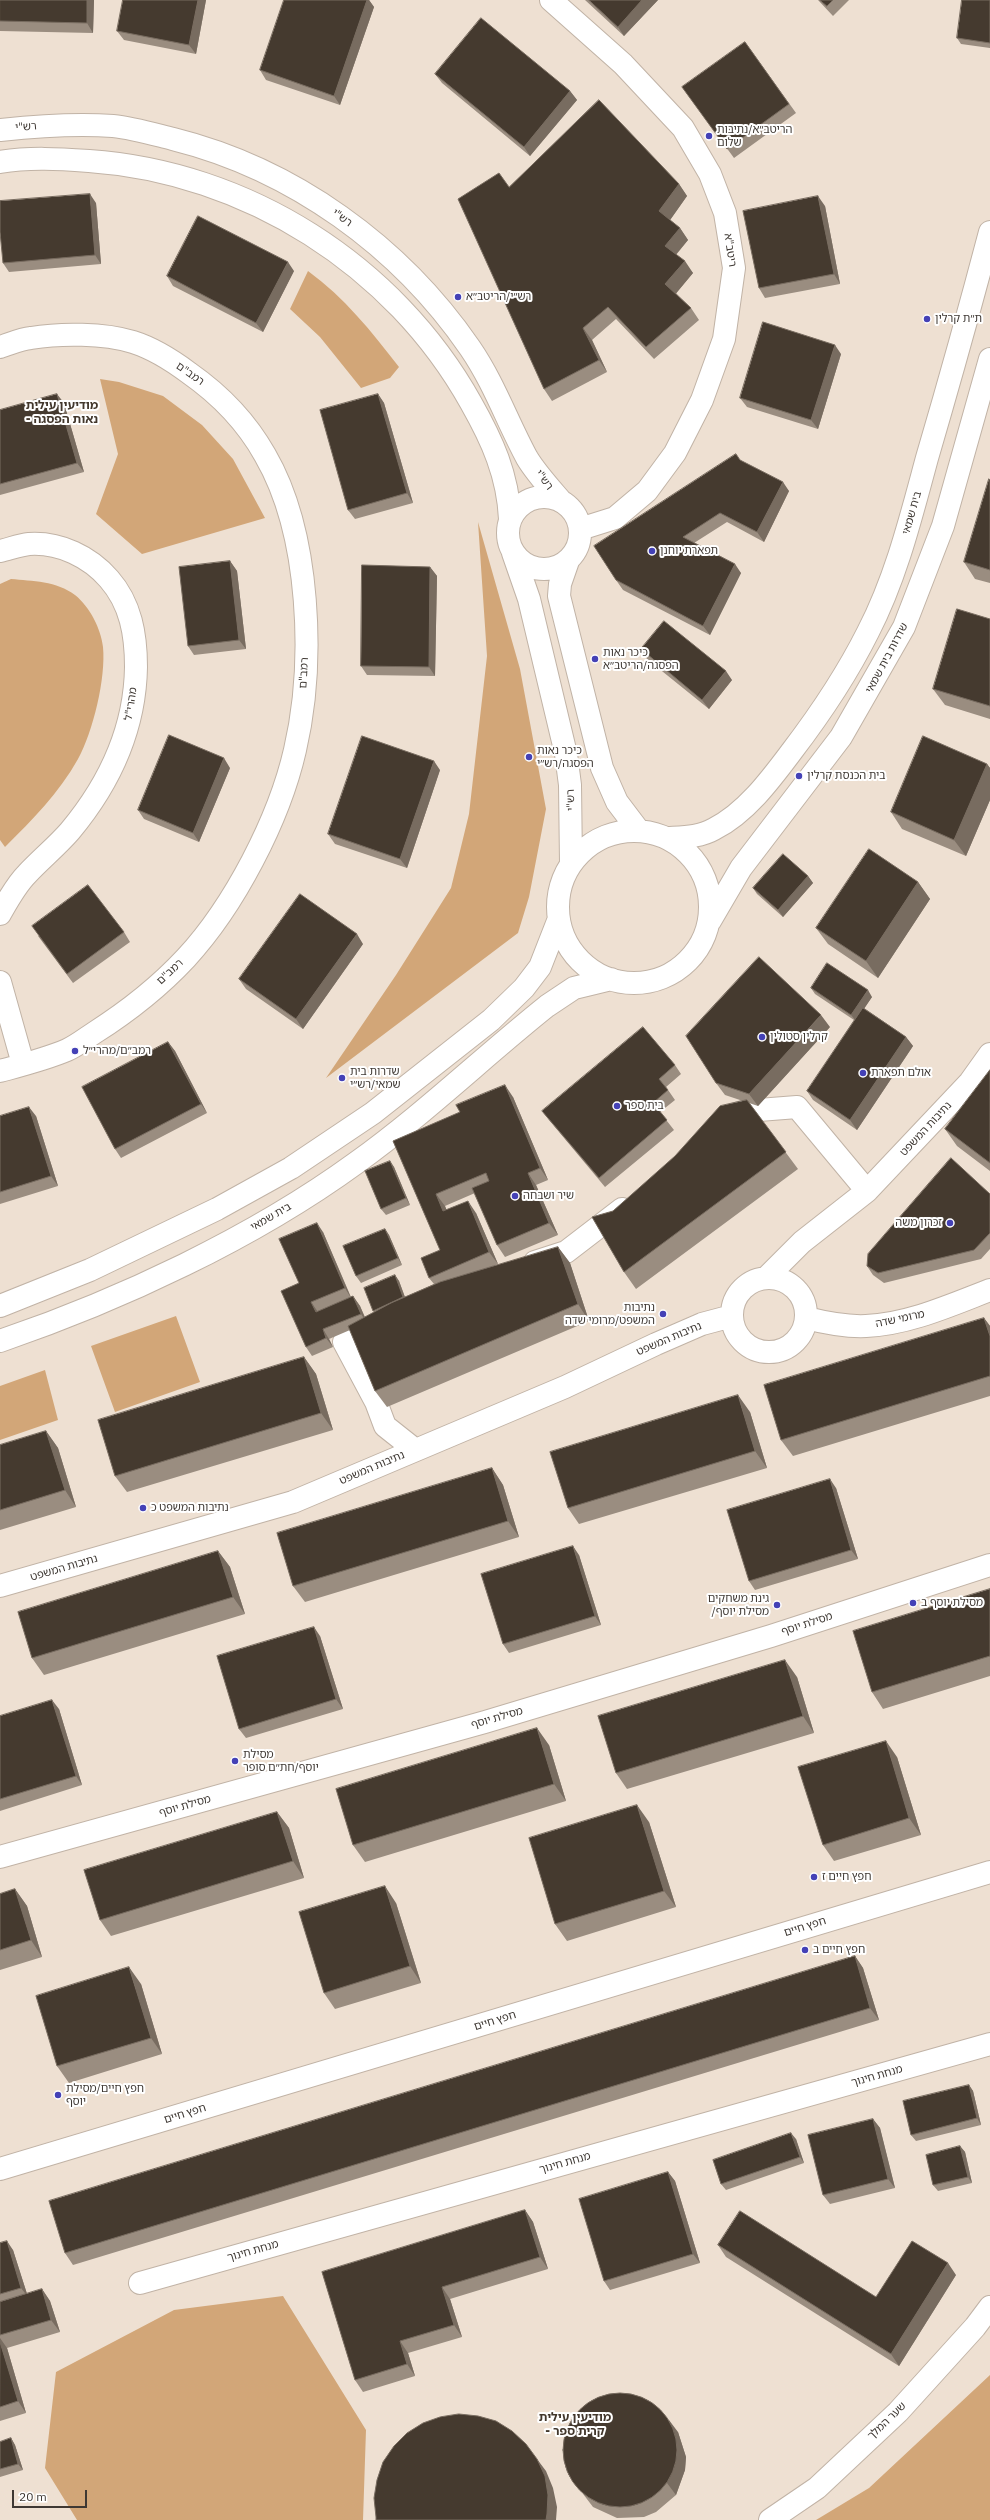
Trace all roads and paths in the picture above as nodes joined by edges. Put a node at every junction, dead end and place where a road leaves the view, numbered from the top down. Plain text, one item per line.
1 (551, 0) edge
2 (0, 130) edge
3 (0, 162) edge
4 (990, 232) edge
5 (0, 347) edge
6 (990, 359) edge
7 (561, 501) junction
8 (510, 518) junction
9 (580, 529) junction
10 (0, 551) edge
11 (513, 553) junction
12 (568, 561) junction
13 (639, 831) junction
14 (668, 838) junction
15 (572, 863) junction
16 (0, 914) edge
17 (558, 921) junction
18 (710, 921) junction
19 (611, 979) junction
20 (0, 982) edge
21 (990, 1054) edge
22 (23, 1064) junction
23 (0, 1071) edge
24 (709, 1131) edge
25 (867, 1192) junction
26 (638, 1197) edge
27 (514, 1269) edge
28 (766, 1278) junction
29 (990, 1290) edge
30 (0, 1306) edge
31 (399, 1314) edge
32 (732, 1316) junction
33 (806, 1318) junction
34 (0, 1341) edge
35 (414, 1449) junction
36 (990, 1565) edge
37 (0, 1586) edge
38 (0, 1857) edge
39 (989, 1875) edge
40 (990, 2044) edge
41 (0, 2169) edge
42 (140, 2283) dead end
43 (990, 2307) edge
44 (770, 2520) edge

1 - 9 street, ריטב"א
2 - 7 street, רש"י
3 - 8 street
4 - 14 street, בית שמאי
5 - 22 street, רמב"ם
6 - 18 street, שדרות בית שמאי
7 - 8 street
7 - 9 street
8 - 11 street
9 - 12 street
10 - 16 street, מהרי"ל
11 - 12 street
11 - 15 street, רש"י
12 - 13 street
13 - 14 street
13 - 15 street
14 - 18 street
15 - 17 street
17 - 19 street
17 - 30 street
18 - 19 street
19 - 34 street, בית שמאי
20 - 22 street
21 - 25 street, נתיבות המשפט
22 - 23 street, רמב"ם
24 - 25 street
25 - 28 street, נתיבות המשפט
26 - 27 street
28 - 32 street
28 - 33 street
29 - 33 street, מרומי שדה
31 - 35 street
32 - 33 street
32 - 35 street, נתיבות המשפט
35 - 37 street, נתיבות המשפט
36 - 38 street, מסילת יוסף
39 - 41 street, חפץ חיים
40 - 42 street, מנחת חינוך
43 - 44 street, שער המלך

